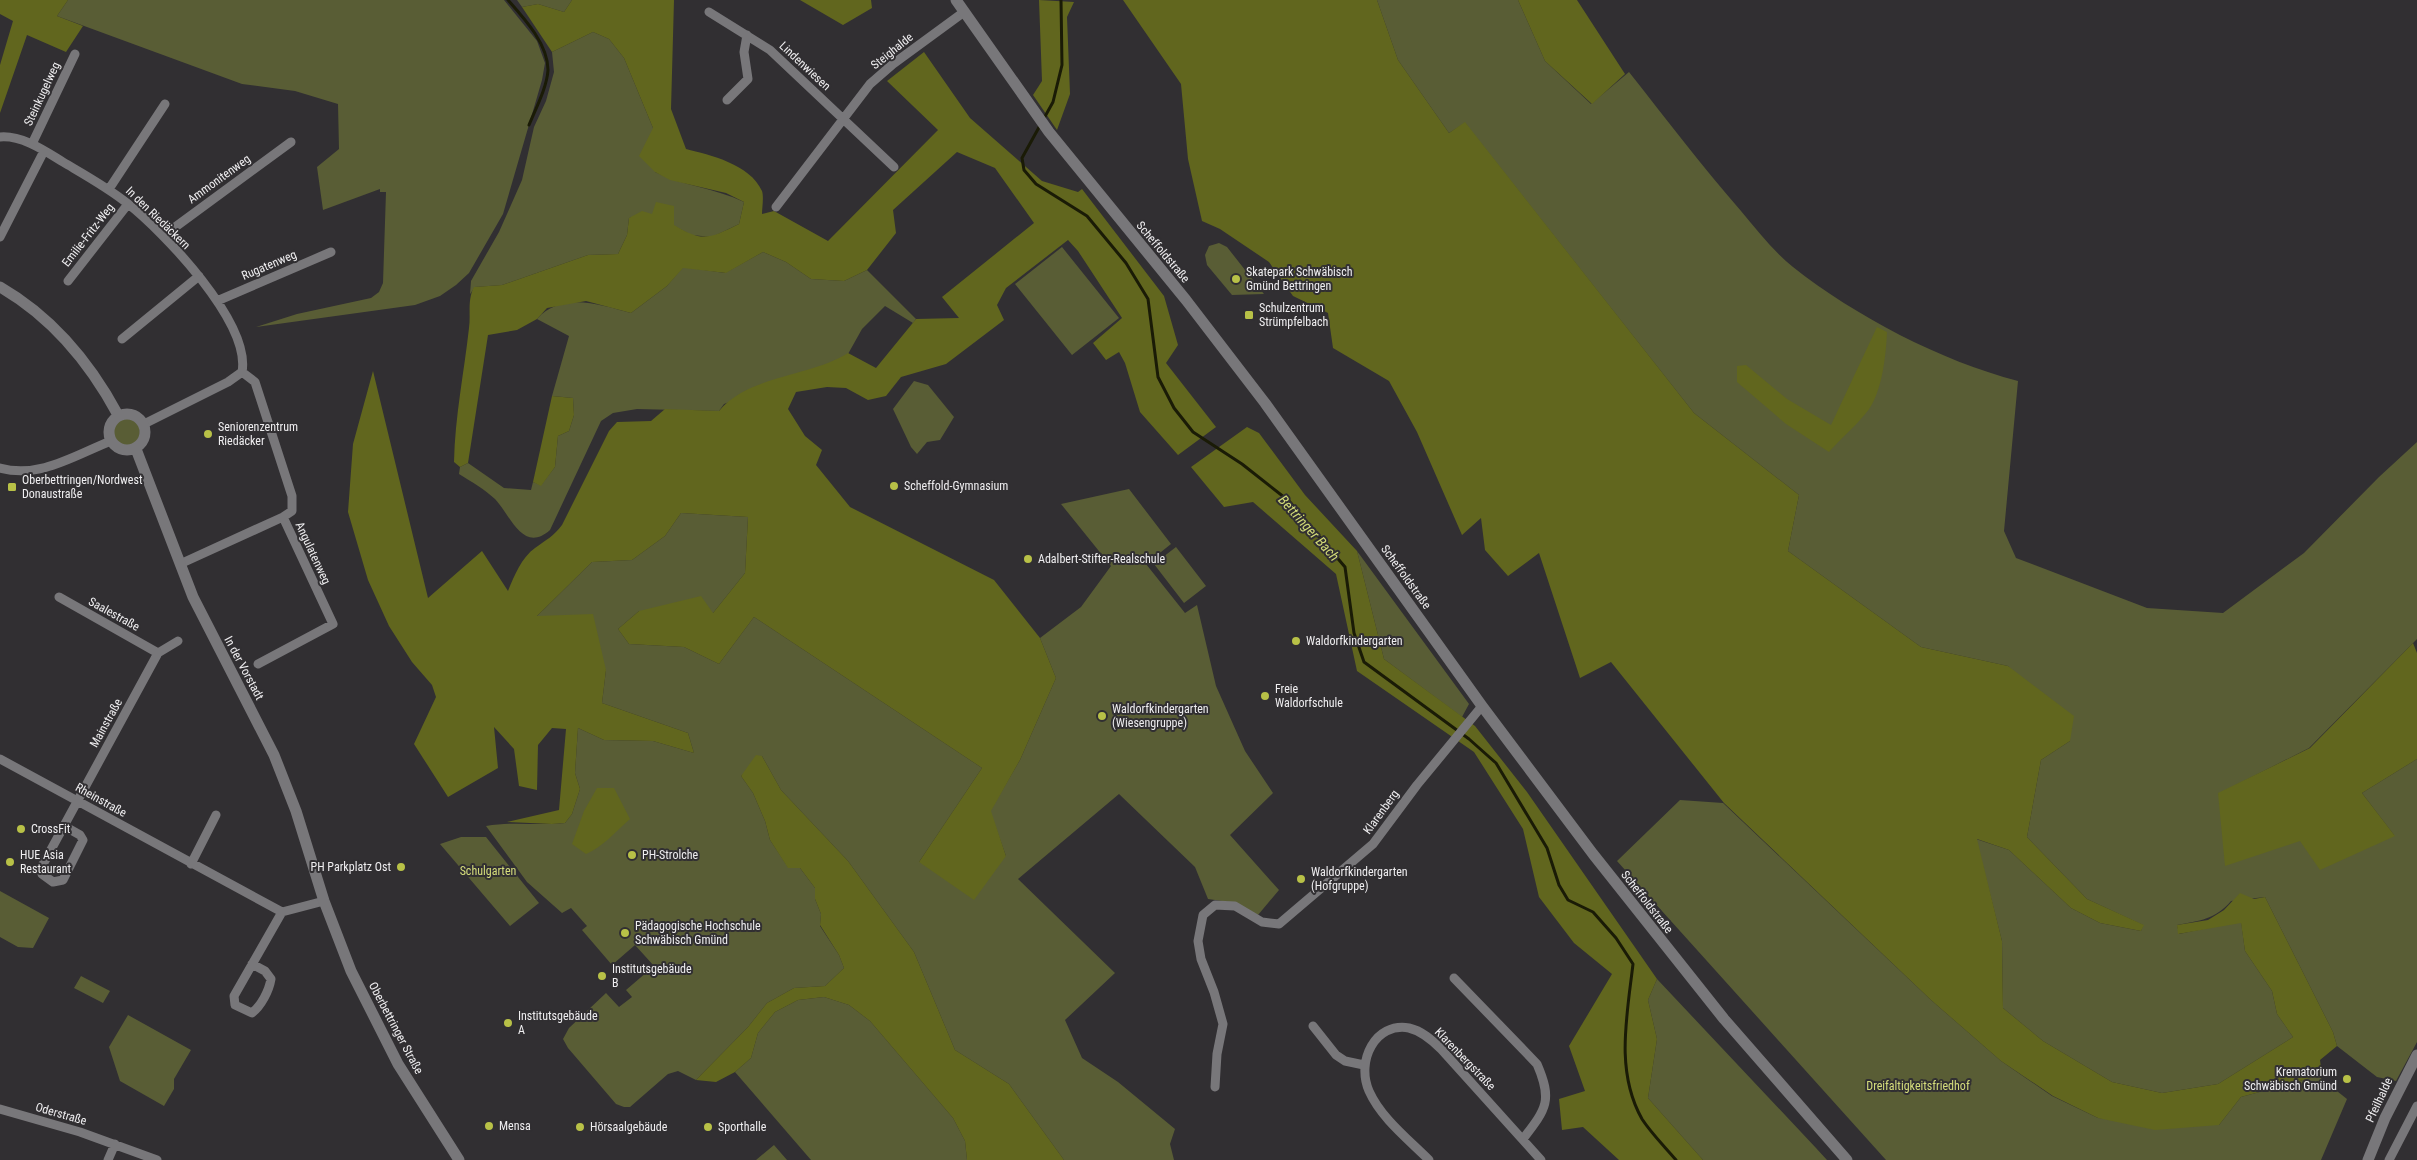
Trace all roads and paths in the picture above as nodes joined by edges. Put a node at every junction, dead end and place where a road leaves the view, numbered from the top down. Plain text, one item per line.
1 (956, 0) edge
2 (709, 12) dead end
3 (964, 12) junction
4 (747, 35) junction
5 (75, 54) dead end
6 (727, 100) dead end
7 (165, 104) dead end
8 (843, 118) junction
9 (0, 137) edge
10 (291, 142) dead end
11 (32, 144) junction
12 (44, 150) junction
13 (894, 167) dead end
14 (109, 189) junction
15 (128, 204) junction
16 (776, 206) dead end
17 (163, 236) junction
18 (0, 237) edge
19 (331, 252) dead end
20 (199, 276) junction
21 (68, 281) dead end
22 (0, 287) edge
23 (217, 301) junction
24 (122, 339) dead end
25 (242, 372) junction
26 (118, 416) junction
27 (144, 424) junction
28 (111, 441) junction
29 (136, 448) junction
30 (0, 468) edge
31 (283, 517) junction
32 (180, 564) junction
33 (59, 597) dead end
34 (178, 641) dead end
35 (158, 653) junction
36 (258, 664) dead end
37 (1482, 706) junction
38 (0, 759) edge
39 (77, 802) junction
40 (216, 815) dead end
41 (64, 826) junction
42 (190, 864) junction
43 (324, 901) junction
44 (282, 912) junction
45 (252, 964) junction
46 (1454, 978) dead end
47 (1313, 1026) dead end
48 (2417, 1055) edge
49 (1364, 1065) junction
50 (1215, 1087) dead end
51 (2417, 1106) edge
52 (0, 1109) edge
53 (1523, 1139) junction
54 (115, 1144) junction
55 (108, 1160) edge
56 (158, 1160) edge
57 (459, 1160) edge
58 (1429, 1160) edge
59 (1541, 1160) edge
60 (1847, 1160) edge
61 (2370, 1160) edge
62 (2389, 1160) edge

1 - 3 main road, Scheffoldstraße
2 - 4 street, Lindenwiesen
3 - 8 street, Steighalde
3 - 37 main road, Scheffoldstraße
4 - 6 street
4 - 8 street, Lindenwiesen
5 - 11 street, Steinkugelweg
7 - 14 street
8 - 13 street
8 - 16 street, Steighalde
9 - 11 street, In den Riedäckern
10 - 17 street, Ammonitenweg
11 - 12 street, In den Riedäckern
12 - 14 street, In den Riedäckern
12 - 18 street
14 - 15 street, In den Riedäckern
15 - 17 street, In den Riedäckern
15 - 21 street, Emilie-Fritz-Weg
17 - 20 street, In den Riedäckern
19 - 23 street, Rugatenweg
20 - 23 street, In den Riedäckern
20 - 24 street
22 - 26 main road
23 - 25 street, In den Riedäckern
25 - 27 street
25 - 31 street
26 - 27 main road
26 - 28 main road
27 - 29 main road
28 - 29 main road
28 - 30 street
29 - 32 main road, In der Vorstadt
31 - 32 street, Angulatenweg
31 - 36 street, Angulatenweg
32 - 43 main road, In der Vorstadt
33 - 35 street, Saalestraße
34 - 35 street
35 - 39 street, Mainstraße
37 - 50 street, Klarenberg
37 - 60 main road, Scheffoldstraße
38 - 39 street, Rheinstraße
39 - 41 street, Mainstraße
39 - 42 street, Rheinstraße
40 - 42 street
41 - 41 street, Mainstraße
42 - 44 street, Rheinstraße
43 - 44 street
43 - 57 main road, Oberbettringer Straße
44 - 45 street
45 - 45 street
46 - 53 street
47 - 49 street
48 - 61 main road, Pfeilhalde
49 - 53 street, Klarenbergstraße
49 - 58 street
51 - 62 street
52 - 54 street, Oderstraße
53 - 59 street, Klarenbergstraße
54 - 55 street
54 - 56 street, Oderstraße

